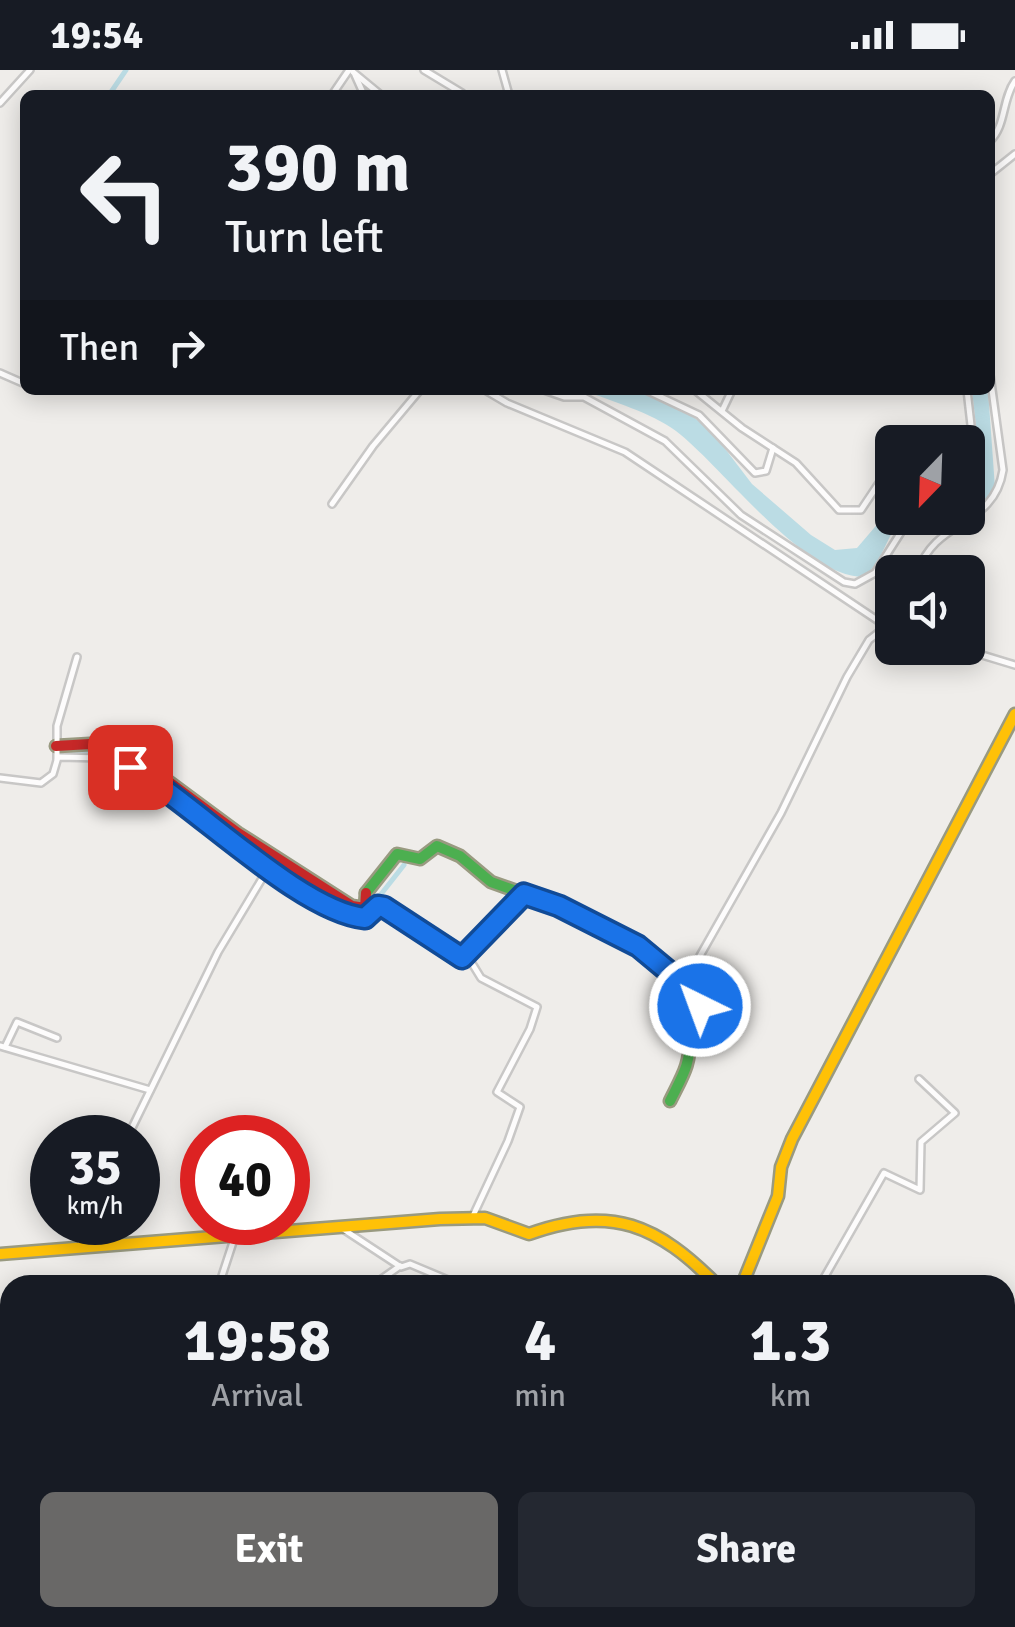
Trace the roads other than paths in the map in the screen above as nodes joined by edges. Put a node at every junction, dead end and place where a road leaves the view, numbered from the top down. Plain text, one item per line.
1 (30, 70) edge
2 (424, 70) edge
3 (352, 71) edge
4 (1015, 81) edge
5 (375, 90) edge
6 (459, 90) edge
7 (0, 103) edge
8 (995, 137) edge
9 (1015, 154) edge
10 (995, 170) edge
11 (416, 395) edge
12 (494, 395) edge
13 (567, 395) edge
14 (657, 395) edge
15 (701, 395) edge
16 (730, 395) edge
17 (968, 395) edge
18 (993, 395) edge
19 (722, 412) junction
20 (971, 425) edge
21 (774, 448) junction
22 (875, 490) edge
23 (332, 504) dead end
24 (985, 506) edge
25 (899, 535) edge
26 (945, 535) edge
27 (927, 555) edge
28 (875, 615) edge
29 (875, 636) edge
30 (76, 656) dead end
31 (985, 656) edge
32 (1015, 665) edge
33 (1015, 714) edge
34 (56, 753) junction
35 (0, 778) edge
36 (272, 862) junction
37 (524, 894) junction
38 (462, 958) junction
39 (684, 984) junction
40 (57, 1038) dead end
41 (2, 1046) edge
42 (918, 1079) dead end
43 (150, 1090) junction
44 (670, 1100) dead end
45 (138, 1115) edge
46 (472, 1218) junction
47 (337, 1226) junction
48 (310, 1228) edge
49 (180, 1240) edge
50 (80, 1245) edge
51 (233, 1245) edge
52 (78, 1250) junction
53 (0, 1254) edge
54 (400, 1266) junction
55 (222, 1275) edge
56 (387, 1275) edge
57 (436, 1275) edge
58 (707, 1275) edge
59 (746, 1275) edge
60 (826, 1275) edge

1 - 7 street
2 - 6 street
3 - 5 street
4 - 8 street
9 - 10 street
11 - 23 street
12 - 28 street
13 - 25 street
14 - 21 street
15 - 19 street
16 - 19 street
17 - 20 street
18 - 24 street
19 - 21 street
21 - 22 street
26 - 27 street
29 - 39 street
30 - 34 street
31 - 32 street
33 - 59 street
34 - 35 street
34 - 36 street
36 - 37 street
36 - 38 street
36 - 43 street
37 - 38 street
37 - 39 street
38 - 46 street
39 - 44 street
40 - 41 street
41 - 43 street
42 - 60 street
43 - 45 street
46 - 47 street
46 - 58 street
47 - 48 street
47 - 54 street
49 - 52 street
50 - 52 street
51 - 55 street
52 - 53 street
54 - 56 street
54 - 57 street

